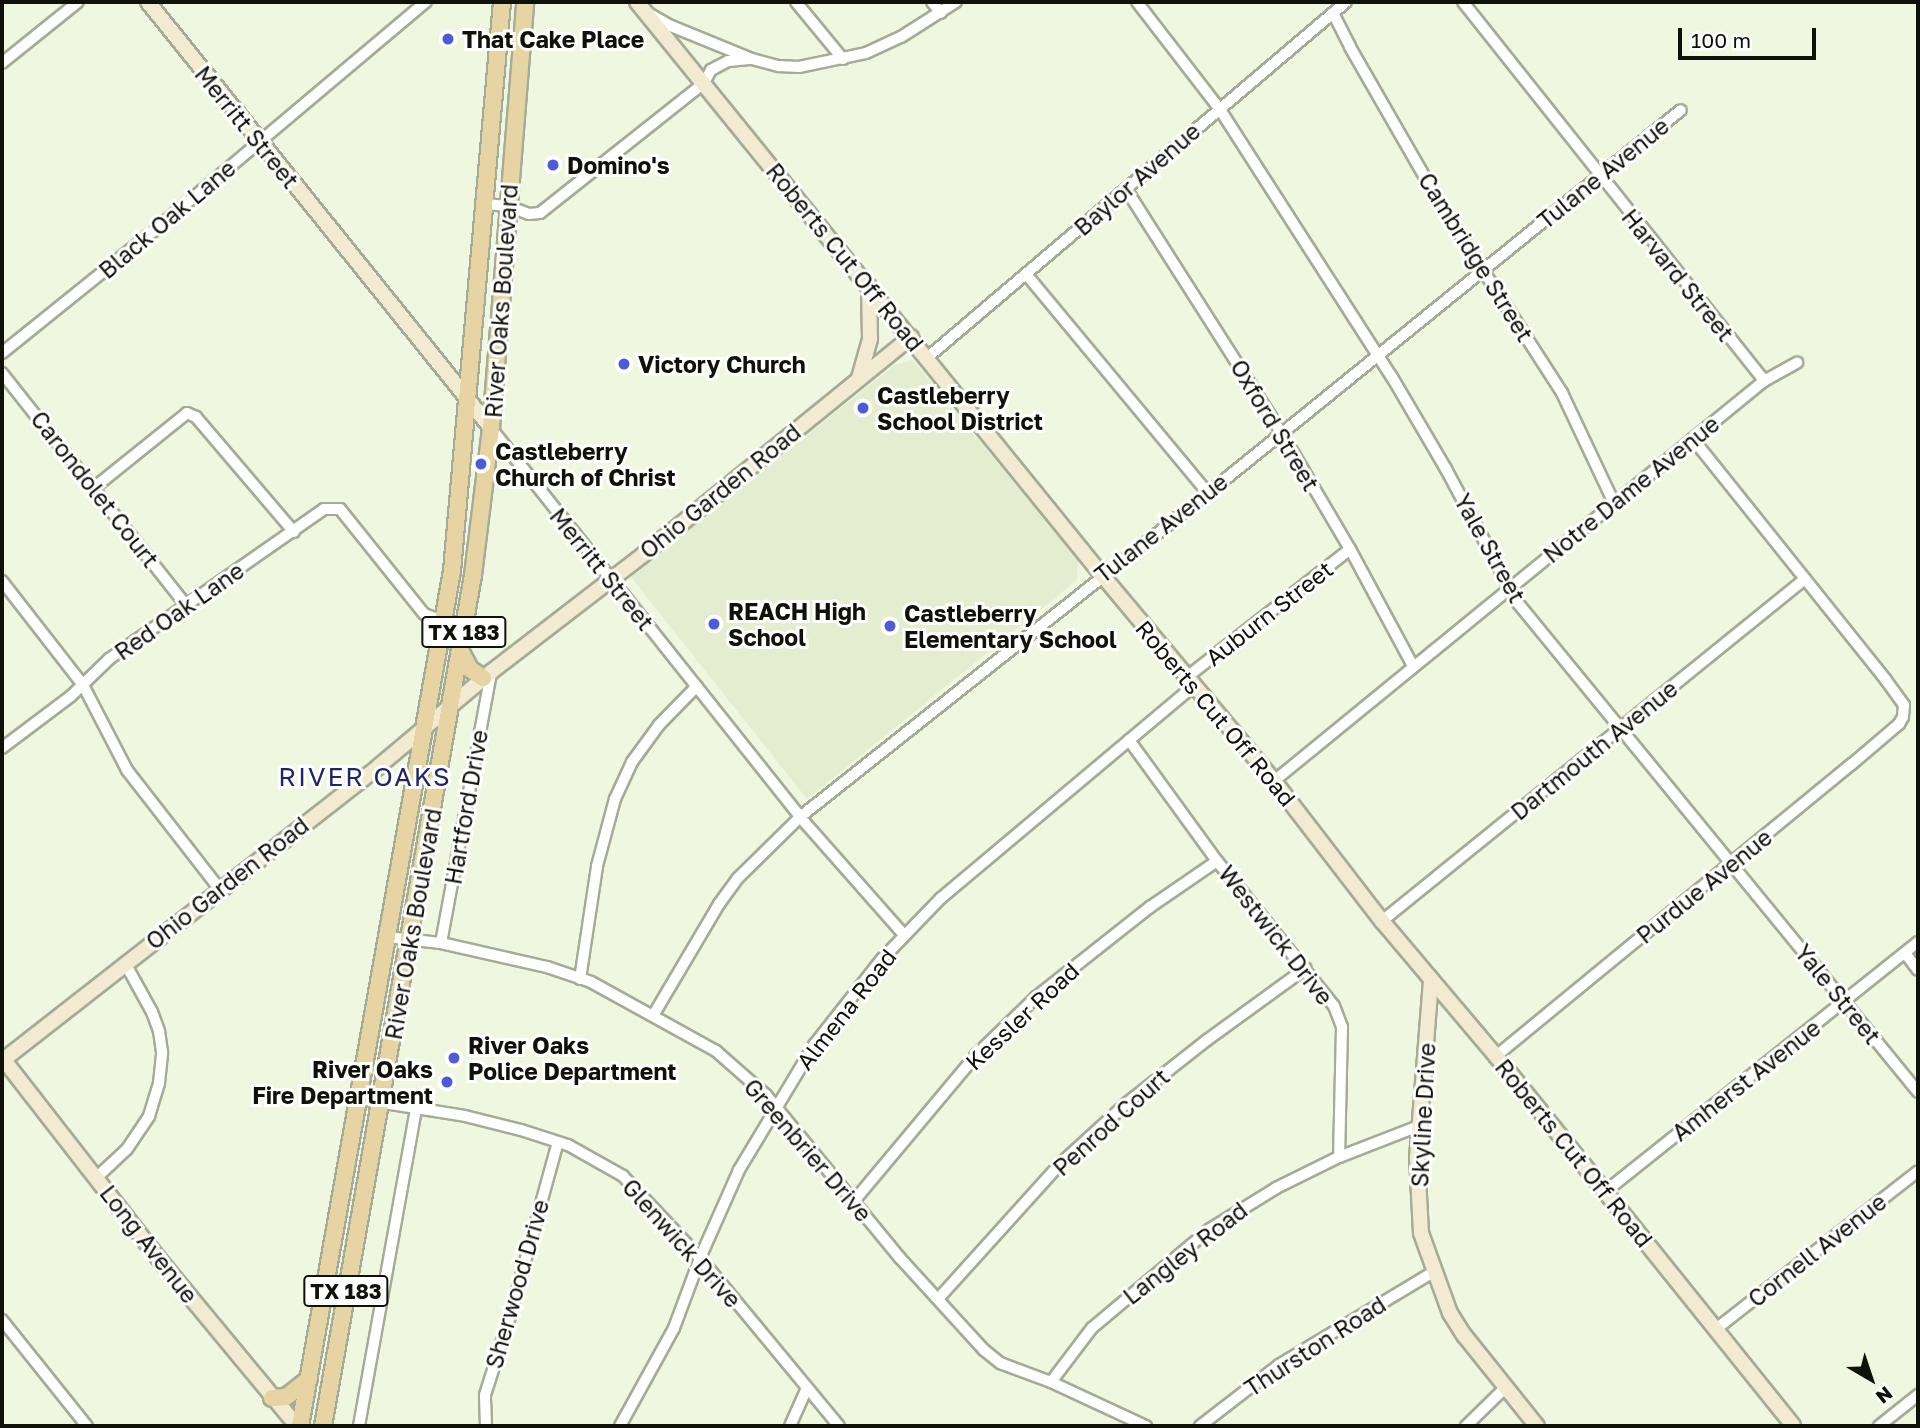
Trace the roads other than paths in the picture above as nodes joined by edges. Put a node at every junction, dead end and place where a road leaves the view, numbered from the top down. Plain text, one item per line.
1 (78, 2) edge
2 (148, 2) edge
3 (426, 2) edge
4 (502, 2) edge
5 (525, 2) edge
6 (796, 2) edge
7 (932, 2) edge
8 (956, 2) edge
9 (1137, 2) edge
10 (1346, 2) edge
11 (1463, 2) edge
12 (640, 6) edge
13 (941, 13) junction
14 (1333, 13) junction
15 (500, 22) junction
16 (523, 24) junction
17 (752, 59) junction
18 (843, 60) junction
19 (2, 63) edge
20 (704, 83) junction
21 (1219, 108) junction
22 (1681, 110) dead end
23 (259, 142) junction
24 (1599, 176) junction
25 (1126, 189) junction
26 (485, 204) junction
27 (508, 206) junction
28 (1483, 270) junction
29 (1026, 274) junction
30 (869, 286) junction
31 (911, 337) junction
32 (2, 353) edge
33 (1377, 356) junction
34 (928, 357) junction
35 (1797, 363) dead end
36 (2, 373) edge
37 (859, 378) junction
38 (1764, 381) junction
39 (470, 398) junction
40 (491, 428) junction
41 (1281, 432) junction
42 (1693, 439) junction
43 (95, 487) junction
44 (1208, 493) junction
45 (1614, 503) junction
46 (294, 531) junction
47 (1350, 548) junction
48 (1102, 575) junction
49 (610, 579) junction
50 (1805, 579) junction
51 (2, 581) edge
52 (1508, 589) junction
53 (187, 606) junction
54 (444, 616) junction
55 (461, 652) junction
56 (1413, 666) junction
57 (487, 675) junction
58 (1191, 681) junction
59 (455, 683) junction
60 (83, 685) junction
61 (697, 686) junction
62 (452, 704) junction
63 (425, 726) junction
64 (1621, 727) junction
65 (1129, 740) junction
66 (2, 748) edge
67 (419, 757) junction
68 (1274, 781) junction
69 (800, 817) junction
70 (430, 829) junction
71 (1217, 861) junction
72 (1731, 864) junction
73 (219, 888) junction
74 (1382, 921) junction
75 (904, 935) junction
76 (387, 937) junction
77 (411, 938) junction
78 (1918, 942) edge
79 (442, 943) junction
80 (1905, 953) junction
81 (125, 963) junction
82 (1306, 968) junction
83 (1918, 970) edge
84 (580, 979) junction
85 (1431, 980) junction
86 (1844, 1002) junction
87 (654, 1014) junction
88 (1496, 1056) junction
89 (2, 1059) edge
90 (1918, 1092) edge
91 (359, 1099) junction
92 (382, 1102) junction
93 (775, 1106) junction
94 (416, 1109) junction
95 (1421, 1125) junction
96 (558, 1142) junction
97 (1339, 1157) junction
98 (1918, 1171) edge
99 (96, 1178) junction
100 (1606, 1191) junction
101 (854, 1201) junction
102 (700, 1258) junction
103 (1433, 1272) junction
104 (938, 1300) junction
105 (2, 1320) edge
106 (1716, 1329) junction
107 (309, 1378) junction
108 (1051, 1382) junction
109 (1506, 1387) junction
110 (807, 1388) junction
111 (1918, 1395) edge
112 (272, 1398) junction
113 (87, 1426) edge
114 (299, 1426) edge
115 (323, 1426) edge
116 (359, 1426) edge
117 (486, 1426) edge
118 (621, 1426) edge
119 (790, 1426) edge
120 (839, 1426) edge
121 (1146, 1426) edge
122 (1200, 1426) edge
123 (1466, 1426) edge
124 (1537, 1426) edge
125 (1793, 1426) edge
126 (1879, 1426) edge

1 - 19 street
2 - 23 street, Merritt Street
3 - 23 street, Black Oak Lane
4 - 15 main road, River Oaks Boulevard / TX 183
5 - 16 main road, River Oaks Boulevard / TX 183
6 - 18 street
7 - 13 street
8 - 13 street
9 - 21 street, Yale Street
10 - 14 street, Baylor Avenue
11 - 24 street, Harvard Street
12 - 17 street
12 - 20 street, Roberts Cut Off Road
13 - 18 street
14 - 21 street, Baylor Avenue
14 - 28 street, Cambridge Street
15 - 16 main road
15 - 26 main road, River Oaks Boulevard / TX 183
16 - 27 main road, River Oaks Boulevard / TX 183
17 - 18 street
17 - 20 street
20 - 27 street
20 - 30 street, Roberts Cut Off Road
21 - 25 street, Baylor Avenue
21 - 33 street, Yale Street
22 - 24 street, Tulane Avenue
23 - 32 street, Black Oak Lane
23 - 39 street, Merritt Street
24 - 28 street, Tulane Avenue
24 - 38 street, Harvard Street
25 - 29 street, Baylor Avenue
25 - 41 street, Oxford Street
26 - 27 street
26 - 39 main road, River Oaks Boulevard / TX 183
27 - 40 main road, River Oaks Boulevard / TX 183
28 - 33 street, Tulane Avenue
28 - 45 street, Cambridge Street
29 - 34 street, Baylor Avenue
29 - 44 street
30 - 31 street, Roberts Cut Off Road
30 - 37 street
31 - 34 street, Roberts Cut Off Road
31 - 37 street, Ohio Garden Road
33 - 41 street, Tulane Avenue
33 - 52 street, Yale Street
34 - 48 street, Roberts Cut Off Road
35 - 38 street, Notre Dame Avenue
36 - 43 street, Carondolet Court
37 - 49 street, Ohio Garden Road
38 - 42 street, Notre Dame Avenue
39 - 40 street, Merritt Street
39 - 54 main road, River Oaks Boulevard / TX 183
40 - 49 street, Merritt Street
40 - 55 main road, River Oaks Boulevard / TX 183
41 - 44 street, Tulane Avenue
41 - 47 street, Oxford Street
42 - 45 street, Notre Dame Avenue
42 - 50 street
43 - 46 street
43 - 53 street, Carondolet Court
44 - 48 street, Tulane Avenue
45 - 52 street, Notre Dame Avenue
46 - 53 street, Red Oak Lane
46 - 54 street, Red Oak Lane
47 - 56 street, Oxford Street
47 - 58 street, Auburn Street
48 - 58 street, Roberts Cut Off Road
48 - 69 street, Tulane Avenue
49 - 57 street, Ohio Garden Road
49 - 61 street, Merritt Street
50 - 64 street, Dartmouth Avenue
50 - 72 street, Purdue Avenue
51 - 60 street
52 - 56 street, Notre Dame Avenue
52 - 64 street, Yale Street
53 - 60 street, Red Oak Lane
54 - 59 main road
54 - 63 main road, River Oaks Boulevard / TX 183
55 - 57 main road
55 - 59 main road, River Oaks Boulevard / TX 183
56 - 68 street, Notre Dame Avenue
57 - 62 street, Ohio Garden Road
57 - 79 street, Hartford Drive
58 - 65 street, Almena Road
58 - 68 street, Roberts Cut Off Road
59 - 62 main road, River Oaks Boulevard / TX 183
60 - 66 street, Red Oak Lane
60 - 73 street
61 - 69 street, Merritt Street
61 - 84 street
62 - 63 street, Ohio Garden Road
62 - 70 main road, River Oaks Boulevard / TX 183
63 - 67 main road, River Oaks Boulevard / TX 183
63 - 73 street, Ohio Garden Road
64 - 72 street, Yale Street
64 - 74 street, Dartmouth Avenue
65 - 71 street, Westwick Drive
65 - 75 street, Almena Road
67 - 70 main road
67 - 76 main road, River Oaks Boulevard / TX 183
68 - 74 street, Roberts Cut Off Road
69 - 75 street, Merritt Street
69 - 87 street, Tulane Avenue
70 - 77 main road, River Oaks Boulevard / TX 183
71 - 82 street, Westwick Drive
71 - 101 street, Kessler Road
72 - 86 street, Yale Street
72 - 88 street, Purdue Avenue
73 - 81 street, Ohio Garden Road
74 - 85 street, Roberts Cut Off Road
75 - 93 street, Almena Road
76 - 77 street, Greenbrier Drive
76 - 91 main road, River Oaks Boulevard / TX 183
77 - 79 street, Greenbrier Drive
77 - 92 main road, River Oaks Boulevard / TX 183
78 - 80 street, Amherst Avenue
79 - 84 street, Greenbrier Drive
80 - 83 street
80 - 86 street, Amherst Avenue
81 - 89 street, Ohio Garden Road
81 - 99 street
82 - 97 street, Westwick Drive
82 - 104 street, Penrod Court
84 - 87 street, Greenbrier Drive
85 - 88 street, Roberts Cut Off Road
85 - 95 street, Skyline Drive
86 - 90 street, Yale Street
86 - 100 street, Amherst Avenue
87 - 93 street, Greenbrier Drive
88 - 100 street, Roberts Cut Off Road
89 - 99 street, Long Avenue
91 - 92 street, Glenwick Drive
91 - 107 main road, River Oaks Boulevard / TX 183
92 - 94 street, Glenwick Drive
92 - 115 main road, River Oaks Boulevard / TX 183
93 - 101 street, Greenbrier Drive
93 - 102 street, Almena Road
94 - 96 street, Glenwick Drive
94 - 116 street
95 - 97 street, Langley Road
95 - 103 street, Skyline Drive
96 - 102 street, Glenwick Drive
96 - 117 street, Sherwood Drive
97 - 108 street, Langley Road
98 - 106 street, Cornell Avenue
99 - 112 street, Long Avenue
100 - 106 street, Roberts Cut Off Road
101 - 104 street, Greenbrier Drive
102 - 110 street, Glenwick Drive
102 - 118 street, Almena Road
103 - 109 street, Skyline Drive
103 - 122 street, Thurston Road
104 - 108 street, Greenbrier Drive
105 - 113 street
106 - 125 street, Roberts Cut Off Road
107 - 112 main road
107 - 114 main road, River Oaks Boulevard / TX 183
108 - 121 street, Greenbrier Drive
109 - 123 street
109 - 124 street, Skyline Drive
110 - 119 street
110 - 120 street, Glenwick Drive
111 - 126 street
112 - 114 street, Long Avenue

